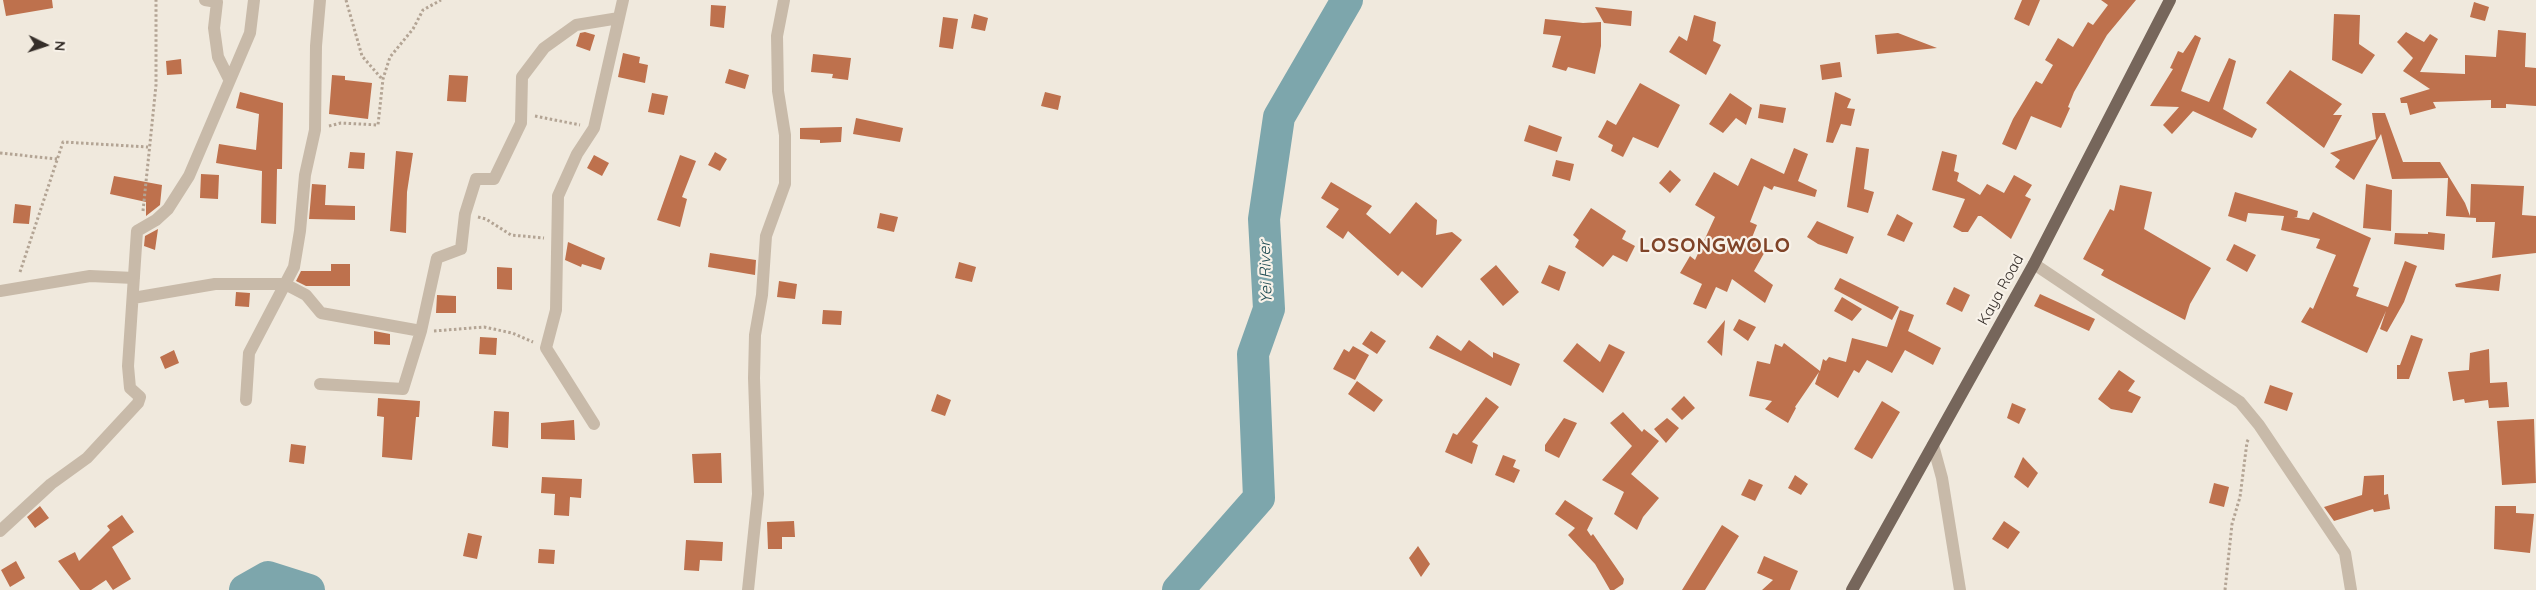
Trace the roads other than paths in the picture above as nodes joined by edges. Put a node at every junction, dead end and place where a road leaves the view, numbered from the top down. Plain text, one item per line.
1 (205, 0) edge
2 (254, 0) edge
3 (320, 0) edge
4 (623, 0) edge
5 (784, 0) edge
6 (2170, 0) edge
7 (619, 18) junction
8 (230, 79) junction
9 (2034, 264) junction
10 (134, 278) junction
11 (285, 284) junction
12 (0, 291) edge
13 (133, 298) junction
14 (421, 331) junction
15 (320, 384) dead end
16 (246, 400) dead end
17 (594, 424) dead end
18 (1933, 445) junction
19 (0, 531) edge
20 (748, 590) edge
21 (1852, 590) edge
22 (1960, 590) edge
23 (2351, 590) edge

1 - 8 street
2 - 8 street
3 - 11 street
4 - 7 street
5 - 20 street
6 - 9 main road, Kaya Road
7 - 14 street
7 - 17 street
8 - 10 street
9 - 18 main road, Kaya Road
9 - 23 street
10 - 12 street
10 - 13 street
11 - 13 street
11 - 14 street
11 - 16 street
13 - 19 street
14 - 15 street
18 - 21 main road, Kaya Road
18 - 22 street

